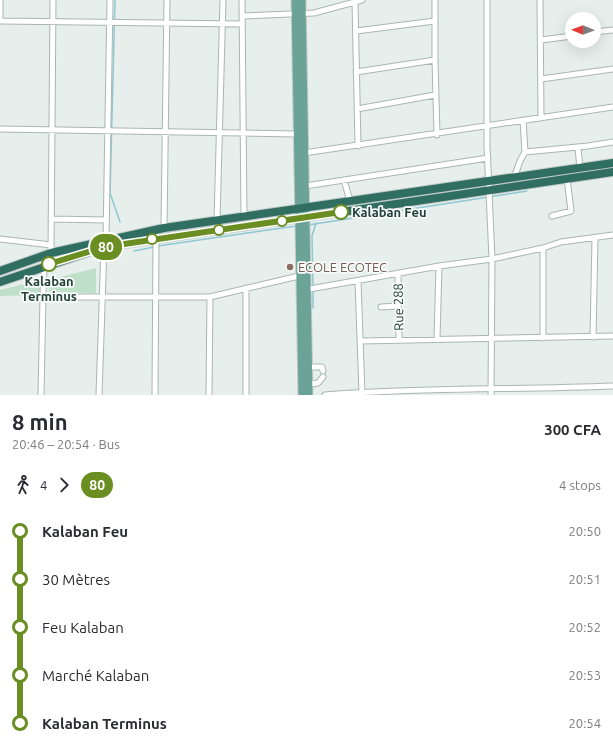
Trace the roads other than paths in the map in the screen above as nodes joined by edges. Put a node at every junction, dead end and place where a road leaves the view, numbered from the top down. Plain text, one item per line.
1 (0, 0) edge
2 (54, 0) edge
3 (110, 0) edge
4 (167, 0) edge
5 (223, 0) edge
6 (242, 0) edge
7 (295, 0) edge
8 (302, 0) edge
9 (337, 0) edge
10 (362, 0) edge
11 (435, 0) edge
12 (487, 0) edge
13 (540, 0) edge
14 (355, 2) junction
15 (338, 7) junction
16 (299, 14) junction
17 (242, 16) junction
18 (0, 21) edge
19 (53, 21) junction
20 (435, 21) junction
21 (109, 22) junction
22 (167, 23) junction
23 (222, 24) junction
24 (242, 24) junction
25 (613, 30) edge
26 (356, 31) junction
27 (601, 31) edge
28 (565, 37) edge
29 (541, 40) junction
30 (435, 60) junction
31 (613, 69) edge
32 (356, 72) junction
33 (541, 78) junction
34 (436, 95) junction
35 (613, 107) edge
36 (357, 109) junction
37 (541, 118) junction
38 (523, 120) junction
39 (488, 125) junction
40 (0, 129) edge
41 (52, 130) junction
42 (108, 131) junction
43 (166, 132) junction
44 (220, 133) junction
45 (243, 133) junction
46 (297, 134) junction
47 (438, 135) junction
48 (613, 142) edge
49 (358, 146) junction
50 (578, 148) junction
51 (526, 152) junction
52 (304, 153) junction
53 (488, 158) junction
54 (613, 163) edge
55 (580, 168) junction
56 (613, 172) edge
57 (514, 178) junction
58 (567, 178) junction
59 (344, 180) junction
60 (305, 186) junction
61 (490, 186) junction
62 (350, 201) junction
63 (302, 208) junction
64 (552, 216) dead end
65 (244, 217) junction
66 (303, 218) junction
67 (51, 219) junction
68 (106, 220) junction
69 (218, 220) junction
70 (164, 228) junction
71 (613, 235) edge
72 (595, 238) junction
73 (0, 239) edge
74 (156, 239) junction
75 (105, 243) junction
76 (543, 248) junction
77 (51, 249) junction
78 (492, 259) junction
79 (44, 266) junction
80 (439, 266) junction
81 (0, 271) edge
82 (398, 273) junction
83 (304, 274) junction
84 (358, 281) junction
85 (0, 282) edge
86 (246, 288) junction
87 (304, 290) junction
88 (44, 297) junction
89 (102, 297) junction
90 (156, 297) junction
91 (210, 297) junction
92 (398, 306) junction
93 (381, 307) dead end
94 (613, 336) edge
95 (593, 337) junction
96 (492, 338) junction
97 (544, 338) junction
98 (437, 339) junction
99 (399, 340) junction
100 (361, 341) junction
101 (309, 366) junction
102 (309, 384) junction
103 (613, 386) edge
104 (491, 388) junction
105 (545, 392) edge
106 (362, 394) edge
107 (41, 395) edge
108 (99, 395) edge
109 (155, 395) edge
110 (209, 395) edge
111 (246, 395) edge
112 (302, 395) edge
113 (310, 395) edge
114 (326, 395) edge
115 (491, 395) edge

1 - 18 street
2 - 19 street
3 - 21 street
4 - 22 street
5 - 23 street
6 - 17 street
7 - 16 main road
8 - 16 main road
9 - 15 street
10 - 14 street
11 - 20 street
12 - 39 street
13 - 29 street
14 - 15 street
14 - 26 street
15 - 16 street
16 - 17 street
16 - 46 main road
16 - 52 main road
17 - 24 street
18 - 19 street
19 - 21 street
19 - 41 street
20 - 26 street
20 - 30 street
21 - 22 street
21 - 42 street
22 - 23 street
22 - 43 street
23 - 24 street
23 - 44 street
24 - 45 street
25 - 27 street
26 - 32 street
28 - 29 street
29 - 33 street
30 - 32 street
30 - 34 street
31 - 33 street
32 - 36 street
33 - 37 street
34 - 36 street
34 - 47 street
35 - 37 street
36 - 49 street
37 - 38 street
38 - 39 street
38 - 51 street
39 - 47 street
39 - 53 street
40 - 41 street
41 - 42 street
41 - 67 street
42 - 43 street
42 - 68 street
43 - 44 street
43 - 70 street
44 - 45 street
44 - 69 street
45 - 46 street
45 - 65 street
46 - 63 main road
47 - 49 street
48 - 50 street
49 - 52 street
50 - 51 street
50 - 55 street
51 - 57 street
52 - 60 main road
53 - 59 street
53 - 61 street
54 - 55 highway
55 - 57 highway
56 - 58 highway
57 - 61 highway
58 - 61 highway
58 - 64 street
59 - 60 street
59 - 62 street
60 - 63 main road
61 - 62 highway
61 - 66 highway
61 - 78 street
62 - 63 highway
63 - 65 highway
63 - 66 main road
65 - 69 highway
66 - 74 highway
66 - 83 main road
67 - 68 street
67 - 77 street
68 - 75 street
69 - 70 highway
70 - 75 highway
71 - 72 street
72 - 76 street
72 - 95 street
73 - 77 street
74 - 75 highway
74 - 90 street
75 - 77 highway
75 - 79 highway
75 - 89 street
76 - 78 street
76 - 97 street
77 - 81 highway
78 - 80 street
78 - 96 street
79 - 85 highway
79 - 88 street
80 - 82 street
80 - 98 street
82 - 84 street
82 - 92 street, Rue 288
83 - 86 street
83 - 87 main road
84 - 87 street
84 - 100 street
86 - 91 street
86 - 111 street
87 - 101 main road
87 - 112 main road
88 - 89 street
88 - 107 street
89 - 90 street
89 - 108 street
90 - 91 street
90 - 109 street
91 - 110 street
92 - 93 street
92 - 99 street, Rue 288
94 - 95 street
95 - 97 street
96 - 97 street
96 - 98 street
96 - 104 street
98 - 99 street
99 - 100 street
100 - 106 street
101 - 102 main road
101 - 102 street
102 - 113 main road
103 - 105 street
104 - 105 street
104 - 106 street
104 - 115 street
106 - 114 street

